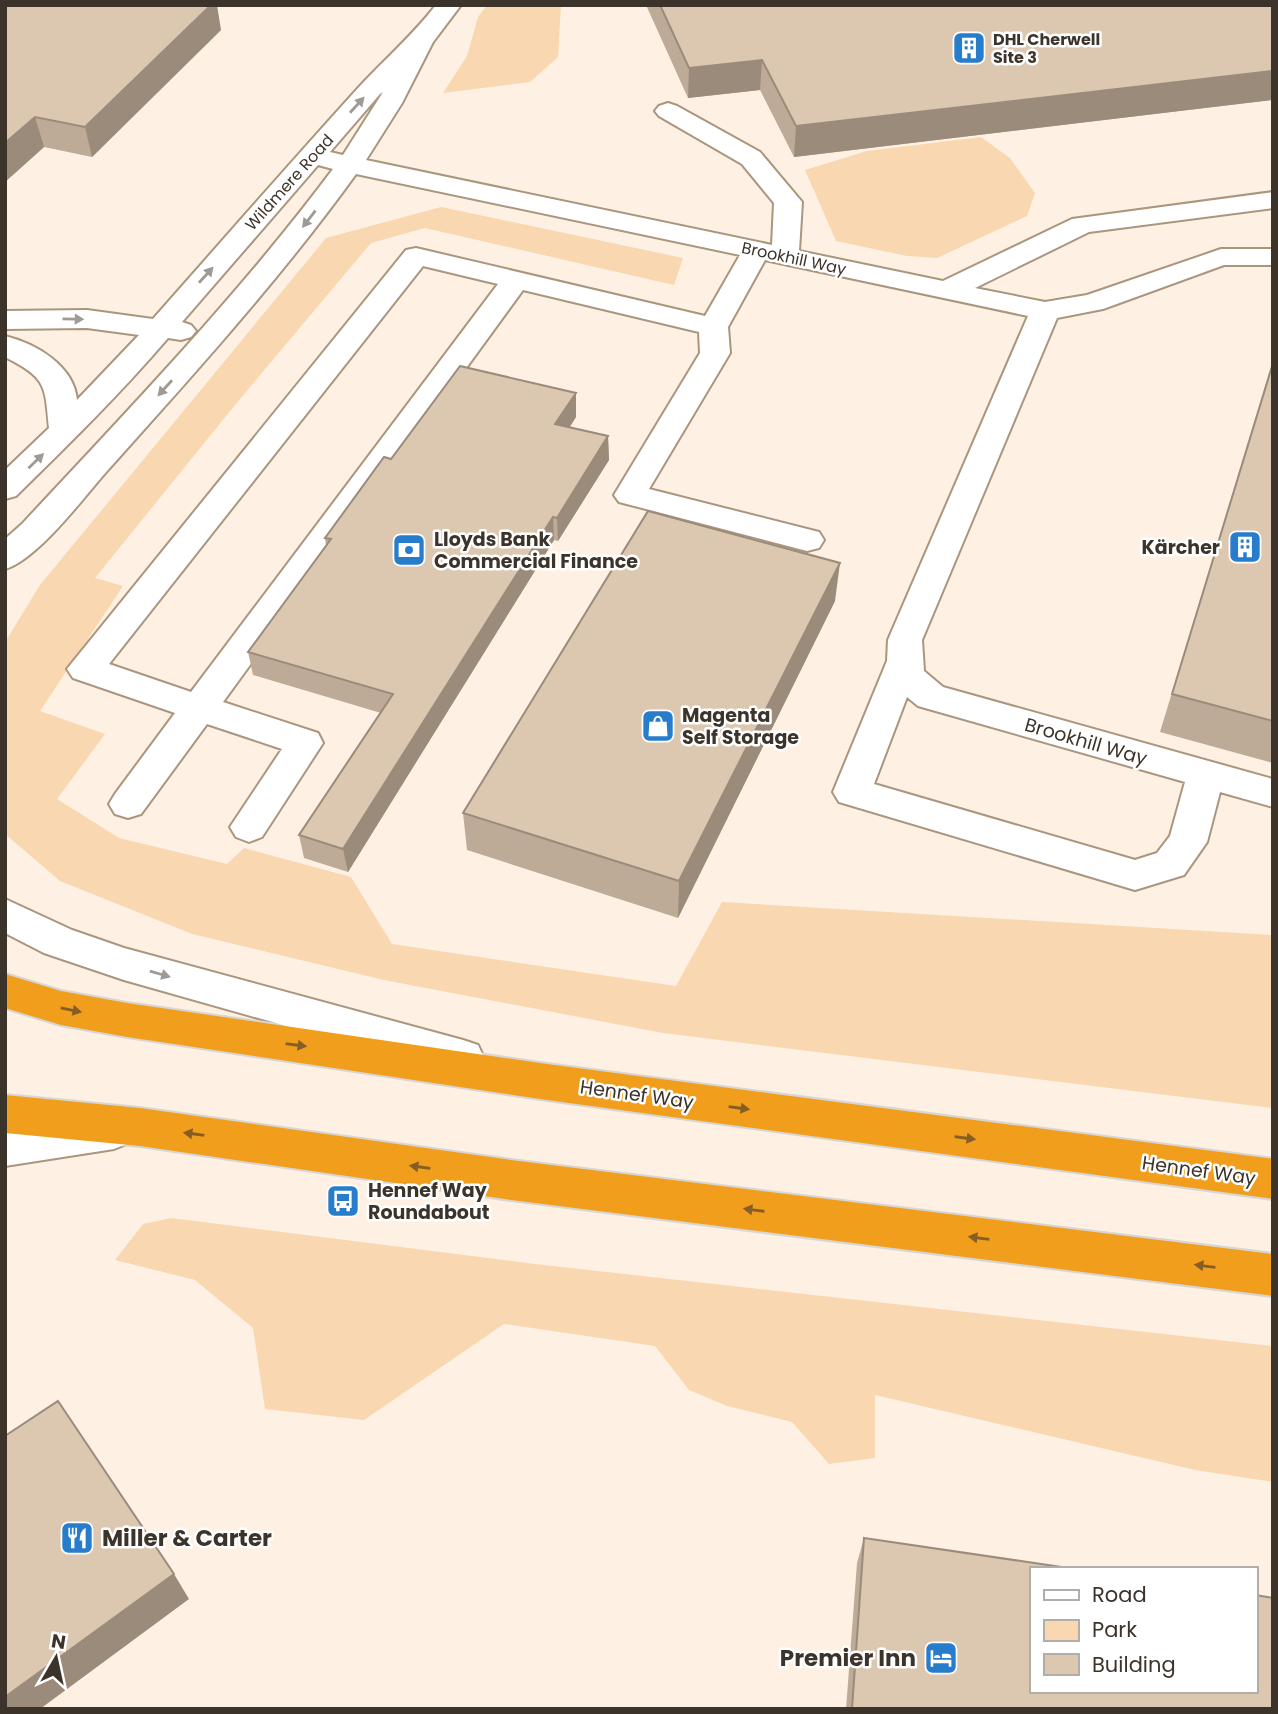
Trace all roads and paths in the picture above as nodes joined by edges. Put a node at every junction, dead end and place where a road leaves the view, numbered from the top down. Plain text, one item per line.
1 (449, 5) edge
2 (422, 41) junction
3 (668, 111) dead end
4 (311, 156) junction
5 (350, 164) junction
6 (1273, 200) edge
7 (771, 253) junction
8 (1273, 257) edge
9 (516, 280) junction
10 (947, 290) junction
11 (1045, 311) junction
12 (5, 320) edge
13 (160, 326) junction
14 (713, 327) junction
15 (210, 337) junction
16 (5, 345) edge
17 (65, 431) junction
18 (5, 489) edge
19 (807, 540) dead end
20 (5, 558) edge
21 (902, 666) junction
22 (199, 708) junction
23 (1206, 774) junction
24 (1273, 793) edge
25 (128, 804) dead end
26 (249, 827) dead end
27 (5, 915) edge
28 (5, 991) edge
29 (547, 1082) junction
30 (5, 1114) edge
31 (140, 1126) junction
32 (5, 1147) edge
33 (1273, 1179) edge
34 (1273, 1275) edge

1 - 2 street, Wildmere Road
4 -> 2 street, Wildmere Road
2 - 5 street, Wildmere Road
3 - 7 street
4 - 5 street, Brookhill Way
13 -> 4 street, Wildmere Road
5 - 7 street, Brookhill Way
5 -> 15 street, Wildmere Road
6 - 10 street
7 - 10 street, Brookhill Way
7 - 14 street
8 - 11 street, Brookhill Way
9 - 14 street
9 - 22 street
9 - 22 street
10 - 11 street, Brookhill Way
11 - 21 street
12 -> 13 street
13 - 15 street
13 - 17 street, Wildmere Road
14 - 19 street
15 -> 20 street, Wildmere Road
16 - 17 street
18 -> 17 street, Wildmere Road
21 - 23 street, Brookhill Way
21 - 23 street
22 - 25 street
22 - 26 street
23 - 24 street, Brookhill Way
27 -> 29 street
28 -> 29 highway, Hennef Way
29 -> 33 highway, Hennef Way
30 - 31 highway
31 - 32 street
34 -> 31 highway

